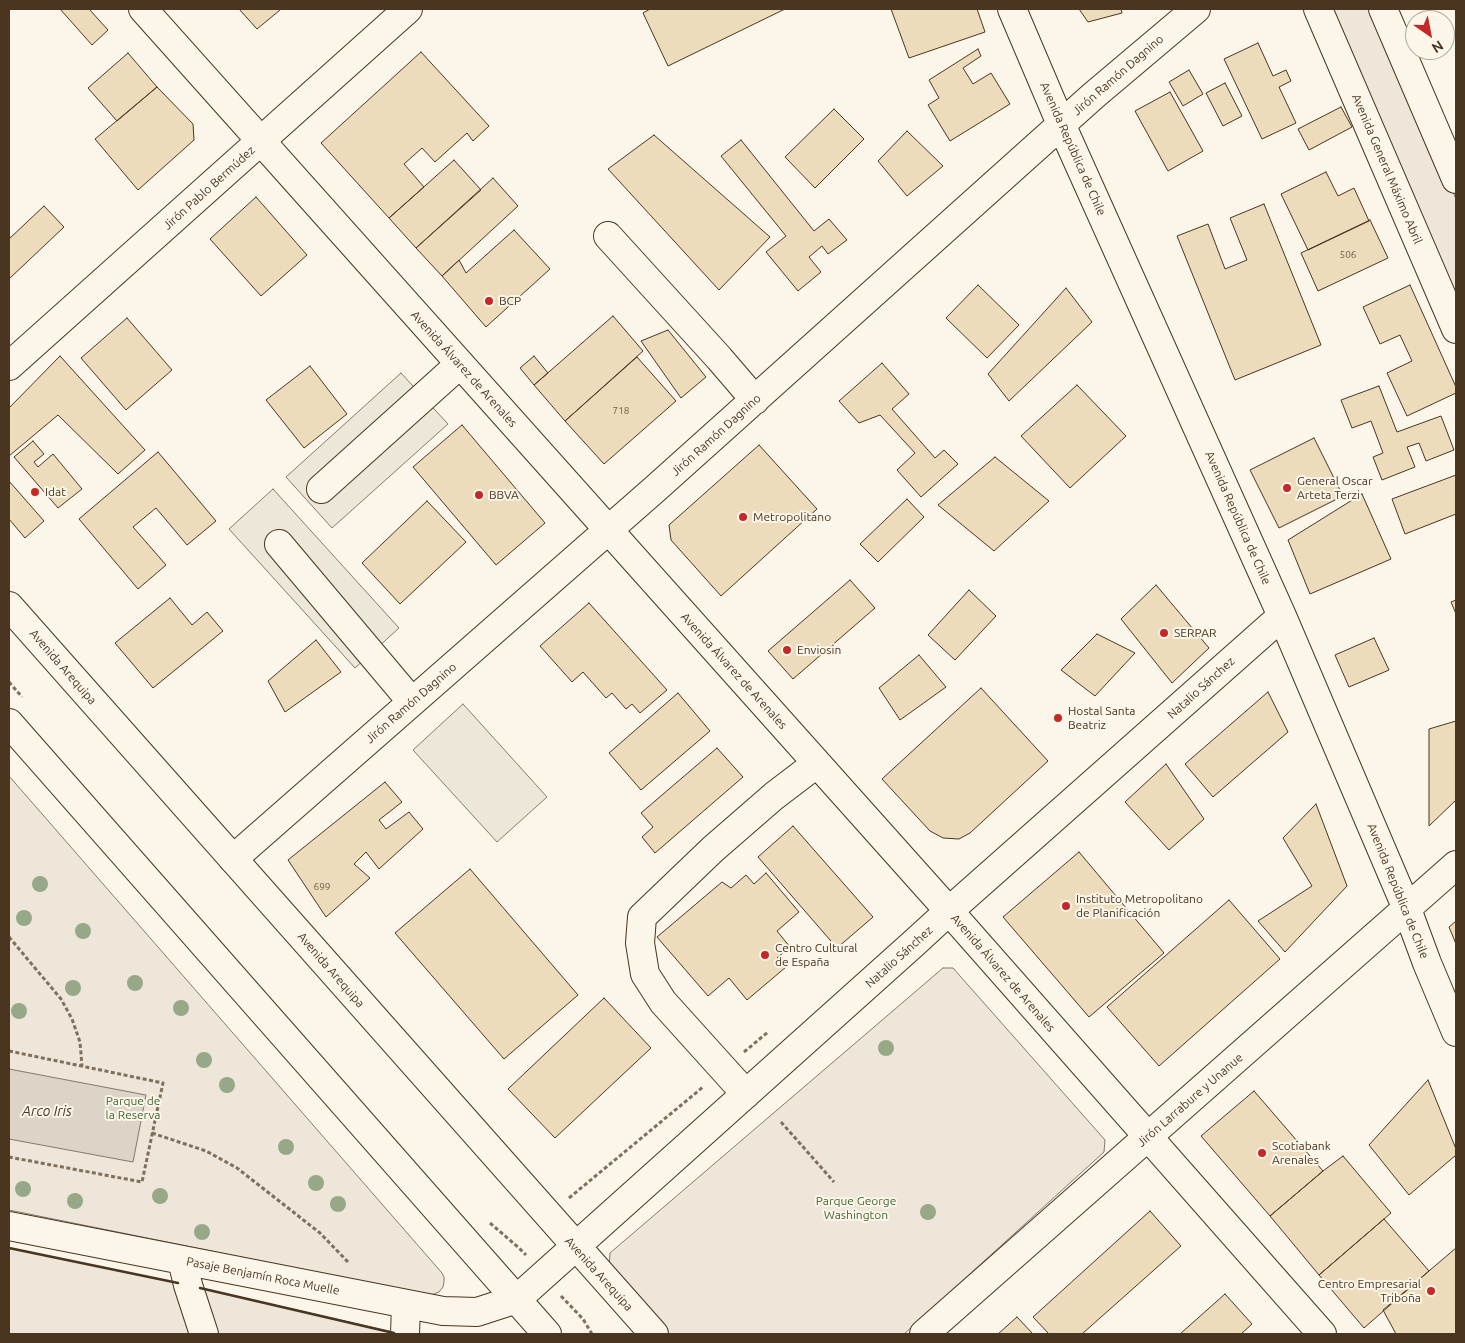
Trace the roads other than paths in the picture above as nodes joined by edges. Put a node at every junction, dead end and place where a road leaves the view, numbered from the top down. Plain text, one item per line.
1 (143, 9) edge
2 (408, 9) edge
3 (1012, 9) edge
4 (1196, 9) edge
5 (1318, 9) edge
6 (1383, 9) edge
7 (1061, 124) junction
8 (261, 141) junction
9 (1456, 179) edge
10 (608, 236) dead end
11 (1456, 329) edge
12 (460, 364) junction
13 (9, 366) edge
14 (755, 400) junction
15 (320, 489) dead end
16 (608, 530) junction
17 (279, 544) dead end
18 (9, 606) edge
19 (1282, 616) junction
20 (412, 702) junction
21 (9, 723) edge
22 (816, 764) junction
23 (233, 859) junction
24 (1456, 865) edge
25 (1406, 909) junction
26 (949, 911) junction
27 (1456, 1032) edge
28 (746, 1094) junction
29 (1148, 1136) junction
30 (9, 1226) edge
31 (575, 1247) junction
32 (182, 1260) junction
33 (516, 1300) junction
34 (406, 1304) junction
35 (204, 1334) edge
36 (406, 1334) edge
37 (547, 1334) edge
38 (654, 1334) edge
39 (924, 1334) edge
40 (1322, 1334) edge

1 - 8 street, Avenida Álvarez de Arenales
2 - 8 street, Jirón Pablo Bermúdez
3 - 7 street, Avenida República de Chile
4 - 7 street, Jirón Ramón Dagnino
5 - 11 street, Avenida General Máximo Abril
6 - 9 street
7 - 14 street, Jirón Ramón Dagnino
7 - 19 street, Avenida República de Chile
8 - 12 street, Avenida Álvarez de Arenales
8 - 13 street, Jirón Pablo Bermúdez
10 - 14 street
12 - 15 street
12 - 16 street, Avenida Álvarez de Arenales
14 - 16 street, Jirón Ramón Dagnino
16 - 20 street, Jirón Ramón Dagnino
16 - 22 street, Avenida Álvarez de Arenales
17 - 20 street
18 - 23 street, Avenida Arequipa
19 - 25 street, Avenida República de Chile
19 - 26 street, Natalio Sánchez
20 - 23 street, Jirón Ramón Dagnino
21 - 33 street
22 - 26 street, Avenida Álvarez de Arenales
22 - 28 street
23 - 31 street, Avenida Arequipa
24 - 25 street, Jirón Larrabure y Unanue
25 - 27 street, Avenida República de Chile
25 - 29 street, Jirón Larrabure y Unanue
26 - 28 street, Natalio Sánchez
26 - 29 street, Avenida Álvarez de Arenales
28 - 31 street, Natalio Sánchez
29 - 39 street, Jirón Larrabure y Unanue
29 - 40 street, Avenida Álvarez de Arenales
30 - 32 street, Pasaje Benjamín Roca Muelle
31 - 33 street, Natalio Sánchez
31 - 38 street, Avenida Arequipa
32 - 34 street, Pasaje Benjamín Roca Muelle
32 - 35 street
33 - 34 street, Pasaje Benjamín Roca Muelle
33 - 37 street
34 - 36 street

